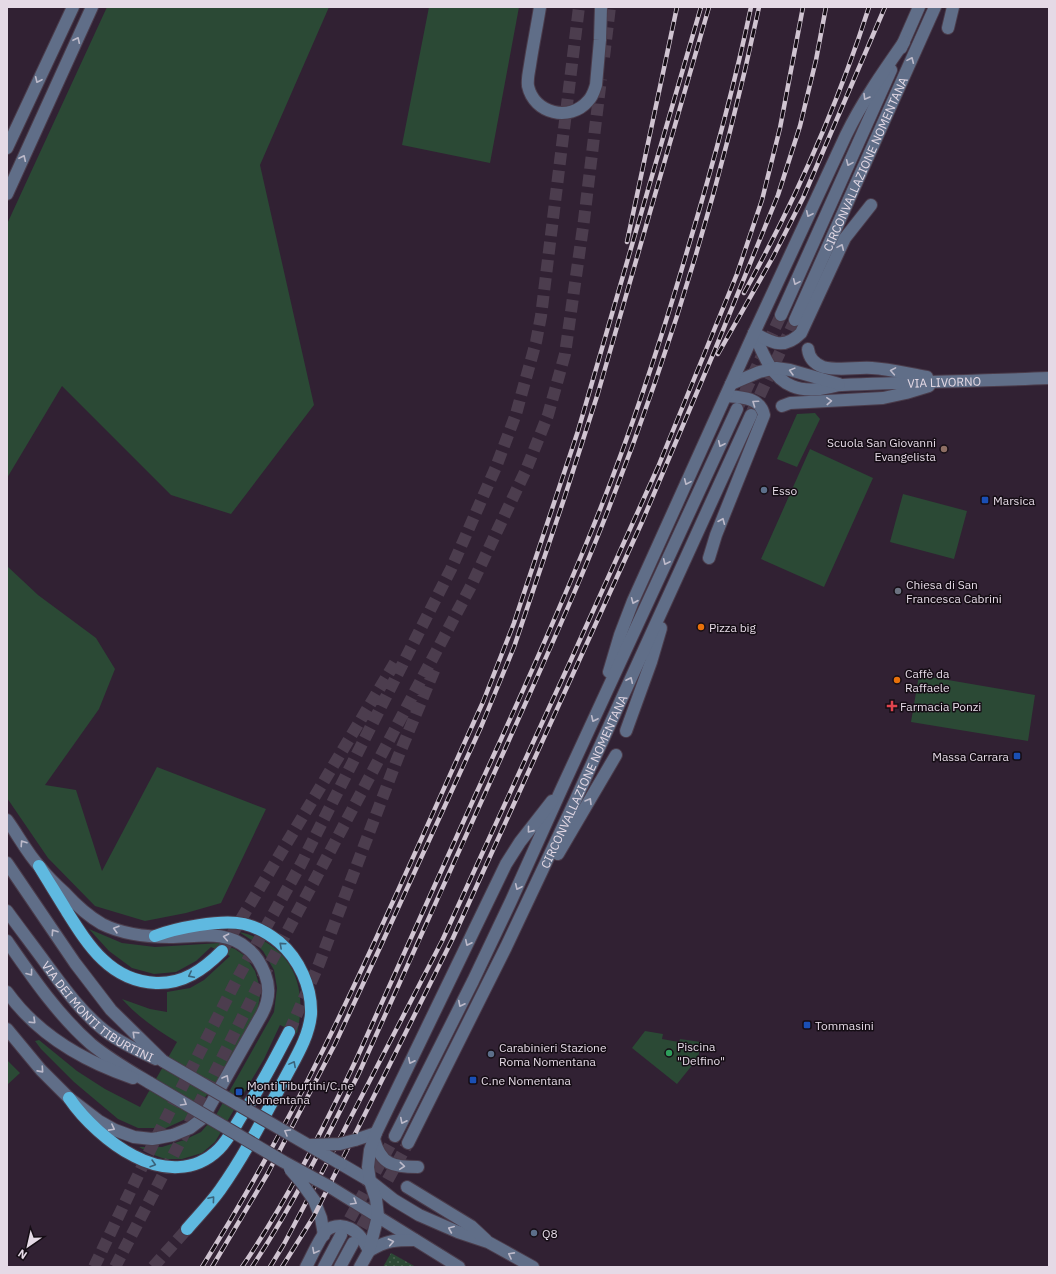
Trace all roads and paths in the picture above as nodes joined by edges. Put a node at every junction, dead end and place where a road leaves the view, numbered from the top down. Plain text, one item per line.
1 (73, 7) edge
2 (92, 7) edge
3 (540, 7) edge
4 (602, 7) edge
5 (918, 7) edge
6 (935, 7) edge
7 (953, 7) edge
8 (948, 28) dead end
9 (904, 42) junction
10 (7, 148) edge
11 (7, 194) edge
12 (871, 204) dead end
13 (782, 315) tunnel mouth
14 (795, 320) tunnel mouth
15 (754, 333) junction
16 (808, 350) dead end
17 (771, 369) junction
18 (1049, 378) edge
19 (945, 381) junction
20 (731, 384) junction
21 (726, 396) junction
22 (782, 406) dead end
23 (737, 409) tunnel mouth
24 (751, 415) tunnel mouth
25 (709, 558) dead end
26 (672, 588) junction
27 (602, 702) junction
28 (626, 732) dead end
29 (616, 755) dead end
30 (562, 788) junction
31 (7, 820) edge
32 (7, 863) edge
33 (39, 866) junction
34 (7, 910) edge
35 (519, 919) junction
36 (155, 936) junction
37 (7, 941) edge
38 (222, 951) tunnel mouth
39 (7, 992) edge
40 (7, 1029) edge
41 (289, 1032) tunnel mouth
42 (163, 1061) junction
43 (150, 1083) junction
44 (69, 1098) junction
45 (375, 1136) junction
46 (395, 1136) tunnel mouth
47 (408, 1143) tunnel mouth
48 (310, 1145) junction
49 (284, 1162) junction
50 (418, 1167) dead end
51 (370, 1182) junction
52 (407, 1187) dead end
53 (394, 1200) junction
54 (378, 1216) junction
55 (186, 1229) tunnel mouth
56 (324, 1235) junction
57 (341, 1235) tunnel mouth
58 (416, 1240) junction
59 (488, 1242) junction
60 (353, 1243) tunnel mouth
61 (369, 1251) junction
62 (306, 1267) edge
63 (324, 1267) edge
64 (340, 1267) edge
65 (360, 1267) edge
66 (459, 1267) edge
67 (533, 1267) edge

1 -> 10 street
11 -> 2 street
3 - 4 street
5 - 9 street, CIRCONVALLAZIONE NOMENTANA
14 -> 6 street, CIRCONVALLAZIONE NOMENTANA
7 - 8 street
9 -> 13 street, CIRCONVALLAZIONE NOMENTANA
9 -> 15 street
15 -> 12 street
15 - 17 street
15 - 20 street
19 -> 16 street
17 - 19 street, VIA LIVORNO
17 - 20 street
18 - 19 street, VIA LIVORNO
22 -> 19 street
20 - 21 street
25 -> 21 street
21 -> 27 street
23 -> 27 street, CIRCONVALLAZIONE NOMENTANA
24 - 26 street, CIRCONVALLAZIONE NOMENTANA
26 - 28 street
35 -> 26 street, CIRCONVALLAZIONE NOMENTANA
27 -> 30 street, CIRCONVALLAZIONE NOMENTANA
35 -> 29 street
30 -> 45 street
30 -> 46 street, CIRCONVALLAZIONE NOMENTANA
33 -> 31 street
42 -> 32 street
36 -> 33 street
38 -> 33 highway
34 - 42 street, VIA DEI MONTI TIBURTINI
35 - 47 street, CIRCONVALLAZIONE NOMENTANA
44 -> 36 street
55 -> 36 highway
37 -> 43 street, VIA DEI MONTI TIBURTINI
39 -> 43 street
40 -> 44 street
44 -> 41 highway
48 -> 42 street, VIA DEI MONTI TIBURTINI, bridge
43 -> 49 street, VIA DEI MONTI TIBURTINI, bridge
45 - 48 street, bridge
45 -> 50 street
45 - 51 street
48 - 51 street, VIA DEI MONTI TIBURTINI, bridge
49 -> 54 street, VIA DEI MONTI TIBURTINI, bridge
49 - 56 street, bridge
51 - 53 street, VIA DEI MONTI TIBURTINI
51 - 54 street
52 - 59 street
53 - 54 street
59 -> 53 street, VIA DEI MONTI TIBURTINI
54 - 58 street, VIA DEI MONTI TIBURTINI
54 - 61 street
56 - 61 street
56 -> 62 street
57 - 63 street
61 -> 58 street
58 - 66 street, VIA DEI MONTI TIBURTINI
67 -> 59 street
60 - 64 street
61 - 65 street

